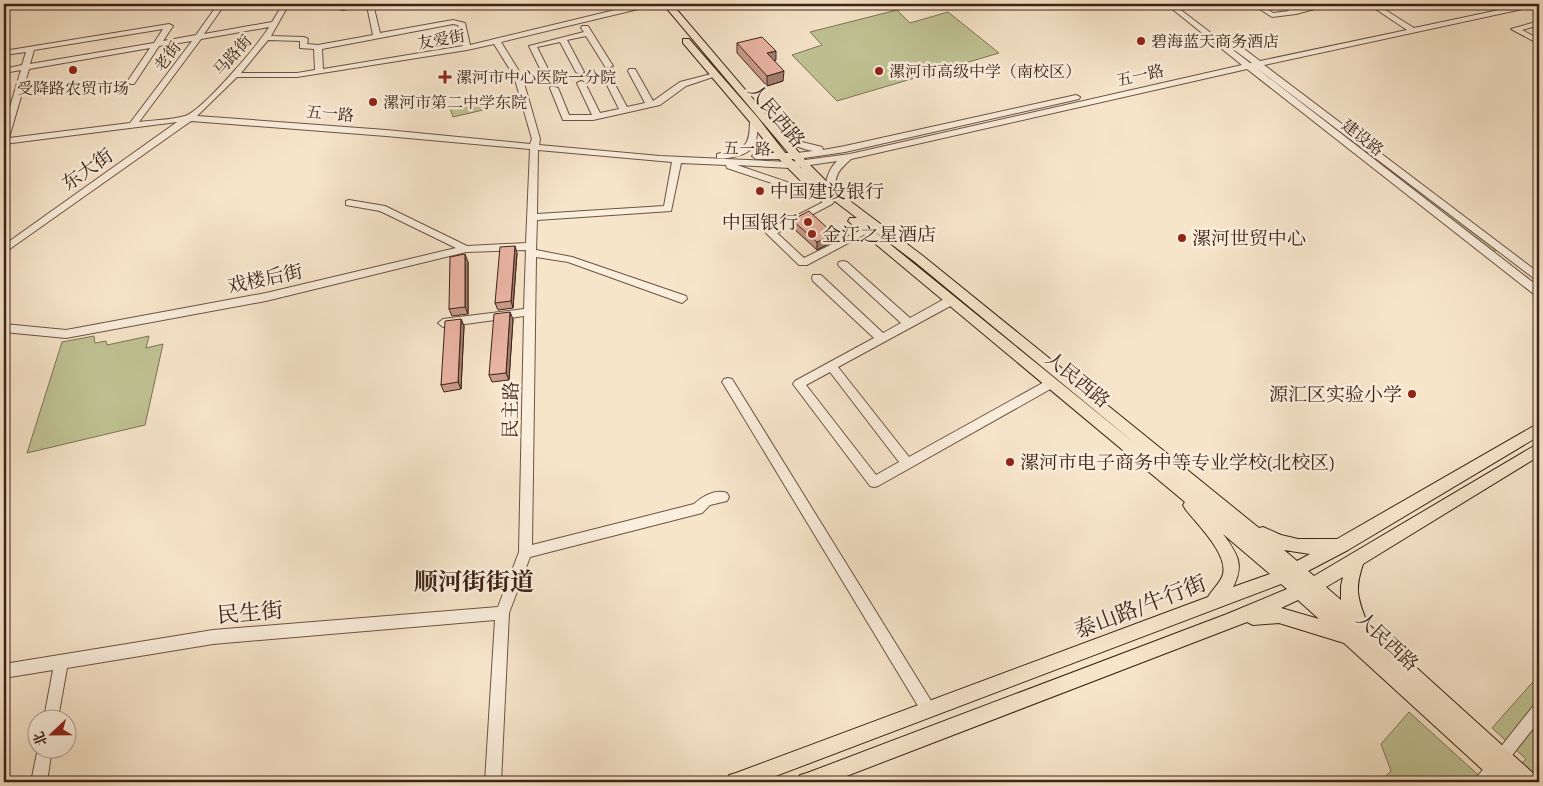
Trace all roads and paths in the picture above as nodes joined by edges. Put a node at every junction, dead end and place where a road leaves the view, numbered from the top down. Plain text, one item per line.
1 (221, 4) edge
2 (286, 4) edge
3 (366, 4) edge
4 (370, 4) edge
5 (648, 4) edge
6 (655, 4) edge
7 (667, 4) edge
8 (1169, 4) edge
9 (1180, 4) edge
10 (1256, 4) edge
11 (1284, 4) edge
12 (1329, 4) edge
13 (1371, 4) edge
14 (1510, 4) edge
15 (1535, 4) edge
16 (1318, 5) edge
17 (342, 8) dead end
18 (1539, 8) edge
19 (1296, 12) junction
20 (580, 20) junction
21 (274, 24) junction
22 (1539, 24) edge
23 (1410, 29) junction
24 (588, 33) junction
25 (377, 36) junction
26 (266, 38) junction
27 (197, 39) junction
28 (562, 39) junction
29 (497, 42) junction
30 (1539, 42) edge
31 (156, 46) junction
32 (318, 47) junction
33 (468, 48) junction
34 (31, 49) junction
35 (4, 53) edge
36 (1249, 63) junction
37 (609, 66) dead end
38 (25, 67) junction
39 (4, 71) edge
40 (632, 71) dead end
41 (319, 72) junction
42 (580, 72) dead end
43 (235, 75) junction
44 (715, 75) junction
45 (607, 77) dead end
46 (549, 79) dead end
47 (131, 82) dead end
48 (581, 83) dead end
49 (554, 88) dead end
50 (650, 104) junction
51 (624, 110) junction
52 (194, 115) junction
53 (597, 116) junction
54 (754, 120) junction
55 (134, 122) junction
56 (769, 123) junction
57 (1346, 132) junction
58 (1336, 134) junction
59 (4, 138) edge
60 (535, 143) junction
61 (848, 153) junction
62 (718, 159) junction
63 (677, 160) junction
64 (793, 160) junction
65 (827, 197) junction
66 (349, 203) dead end
67 (532, 217) junction
68 (866, 231) junction
69 (466, 249) junction
70 (4, 250) edge
71 (531, 250) junction
72 (1505, 252) junction
73 (1493, 256) junction
74 (843, 264) dead end
75 (818, 278) dead end
76 (1539, 278) edge
77 (1539, 292) edge
78 (682, 299) dead end
79 (950, 301) junction
80 (528, 312) junction
81 (443, 323) edge
82 (908, 323) junction
83 (4, 328) edge
84 (881, 338) junction
85 (831, 366) junction
86 (728, 382) dead end
87 (1050, 384) junction
88 (1539, 429) edge
89 (1539, 448) edge
90 (907, 463) junction
91 (1174, 483) junction
92 (723, 497) dead end
93 (1233, 515) junction
94 (1342, 545) junction
95 (525, 552) junction
96 (1356, 561) junction
97 (1289, 573) junction
98 (1307, 589) junction
99 (1213, 602) junction
100 (502, 612) junction
101 (1231, 621) junction
102 (1357, 633) junction
103 (61, 662) junction
104 (4, 671) edge
105 (53, 708) edge
106 (928, 709) junction
107 (1539, 710) edge
108 (43, 758) edge
109 (1492, 770) edge
110 (39, 782) edge
111 (493, 782) edge
112 (736, 782) edge
113 (806, 782) edge
114 (1509, 782) edge
115 (1528, 782) edge

1 - 27 street, 老街
2 - 21 street, 马路街
3 - 17 street
4 - 25 street
5 - 20 street, 友爱街
6 - 44 main road, 人民西路
7 - 56 main road, 人民西路
8 - 36 street, 建设路
9 - 36 street, 建设路
10 - 19 street
11 - 19 street
12 - 16 street
13 - 23 street
14 - 23 street, 五一路
15 - 18 street
15 - 23 street, 五一路
16 - 19 street
20 - 24 street
20 - 29 street, 友爱街
21 - 26 street, 马路街
21 - 27 street
22 - 30 street
23 - 36 street, 五一路
24 - 28 street
24 - 37 street
25 - 32 street
25 - 33 street
26 - 32 street
26 - 43 street, 马路街
27 - 31 street
27 - 55 street, 老街
28 - 42 street
28 - 46 street
29 - 33 street, 友爱街
29 - 60 street, 民主路
31 - 34 street
31 - 38 street
31 - 47 street
32 - 41 street
33 - 41 street, 友爱街
34 - 35 street
34 - 38 street
36 - 57 street, 建设路
36 - 58 street, 建设路
36 - 61 street, 五一路
38 - 39 street
38 - 59 street
40 - 50 street
41 - 43 street, 友爱街
43 - 52 street, 马路街
44 - 50 street
44 - 54 main road, 人民西路
45 - 51 street
48 - 53 street
49 - 53 street
50 - 51 street
51 - 53 street
52 - 55 street, 五一路
52 - 60 street, 五一路
52 - 70 street, 东大街
54 - 62 street
54 - 64 main road, 人民西路
55 - 59 street, 五一路
56 - 61 street
56 - 64 main road, 人民西路
57 - 58 street
57 - 72 street, 建设路
58 - 73 street, 建设路
60 - 62 street, 五一路
60 - 63 street, 五一路
60 - 67 street, 民主路
61 - 64 street, 五一路
61 - 65 street
62 - 63 street, 五一路
62 - 64 street, 五一路
62 - 65 street
63 - 67 street
64 - 65 main road, 人民西路
65 - 68 main road, 人民西路
65 - 68 street
65 - 93 main road, 人民西路
66 - 69 street
67 - 71 street, 民主路
68 - 79 main road, 人民西路
69 - 71 street, 戏楼后街
69 - 83 street, 戏楼后街
71 - 78 street, 戏楼后街
71 - 80 street, 民主路
72 - 73 street
72 - 76 street, 建设路
73 - 77 street, 建设路
74 - 82 street
75 - 84 street
79 - 82 street
79 - 87 main road, 人民西路
80 - 81 street
80 - 95 street, 民主路
82 - 84 street
84 - 85 street
85 - 90 street
85 - 90 street
86 - 106 street
87 - 90 street
87 - 91 main road, 人民西路
88 - 94 main road, 泰山路/牛行街
89 - 96 main road
91 - 97 main road, 人民西路
91 - 99 main road
92 - 95 street
93 - 94 main road
93 - 97 main road, 人民西路
94 - 97 main road, 泰山路/牛行街
95 - 100 street, 民主路
96 - 98 main road
96 - 102 main road
97 - 98 main road, 人民西路
97 - 99 main road, 泰山路/牛行街
98 - 101 main road
98 - 102 main road, 人民西路
99 - 106 main road, 泰山路/牛行街
100 - 103 street, 民生街
100 - 111 street, 民主路
101 - 102 main road
101 - 113 main road
102 - 109 main road, 人民西路
103 - 104 street, 民生街
103 - 105 street
106 - 112 main road, 泰山路/牛行街
107 - 109 street
108 - 110 street
109 - 114 main road
109 - 115 main road

